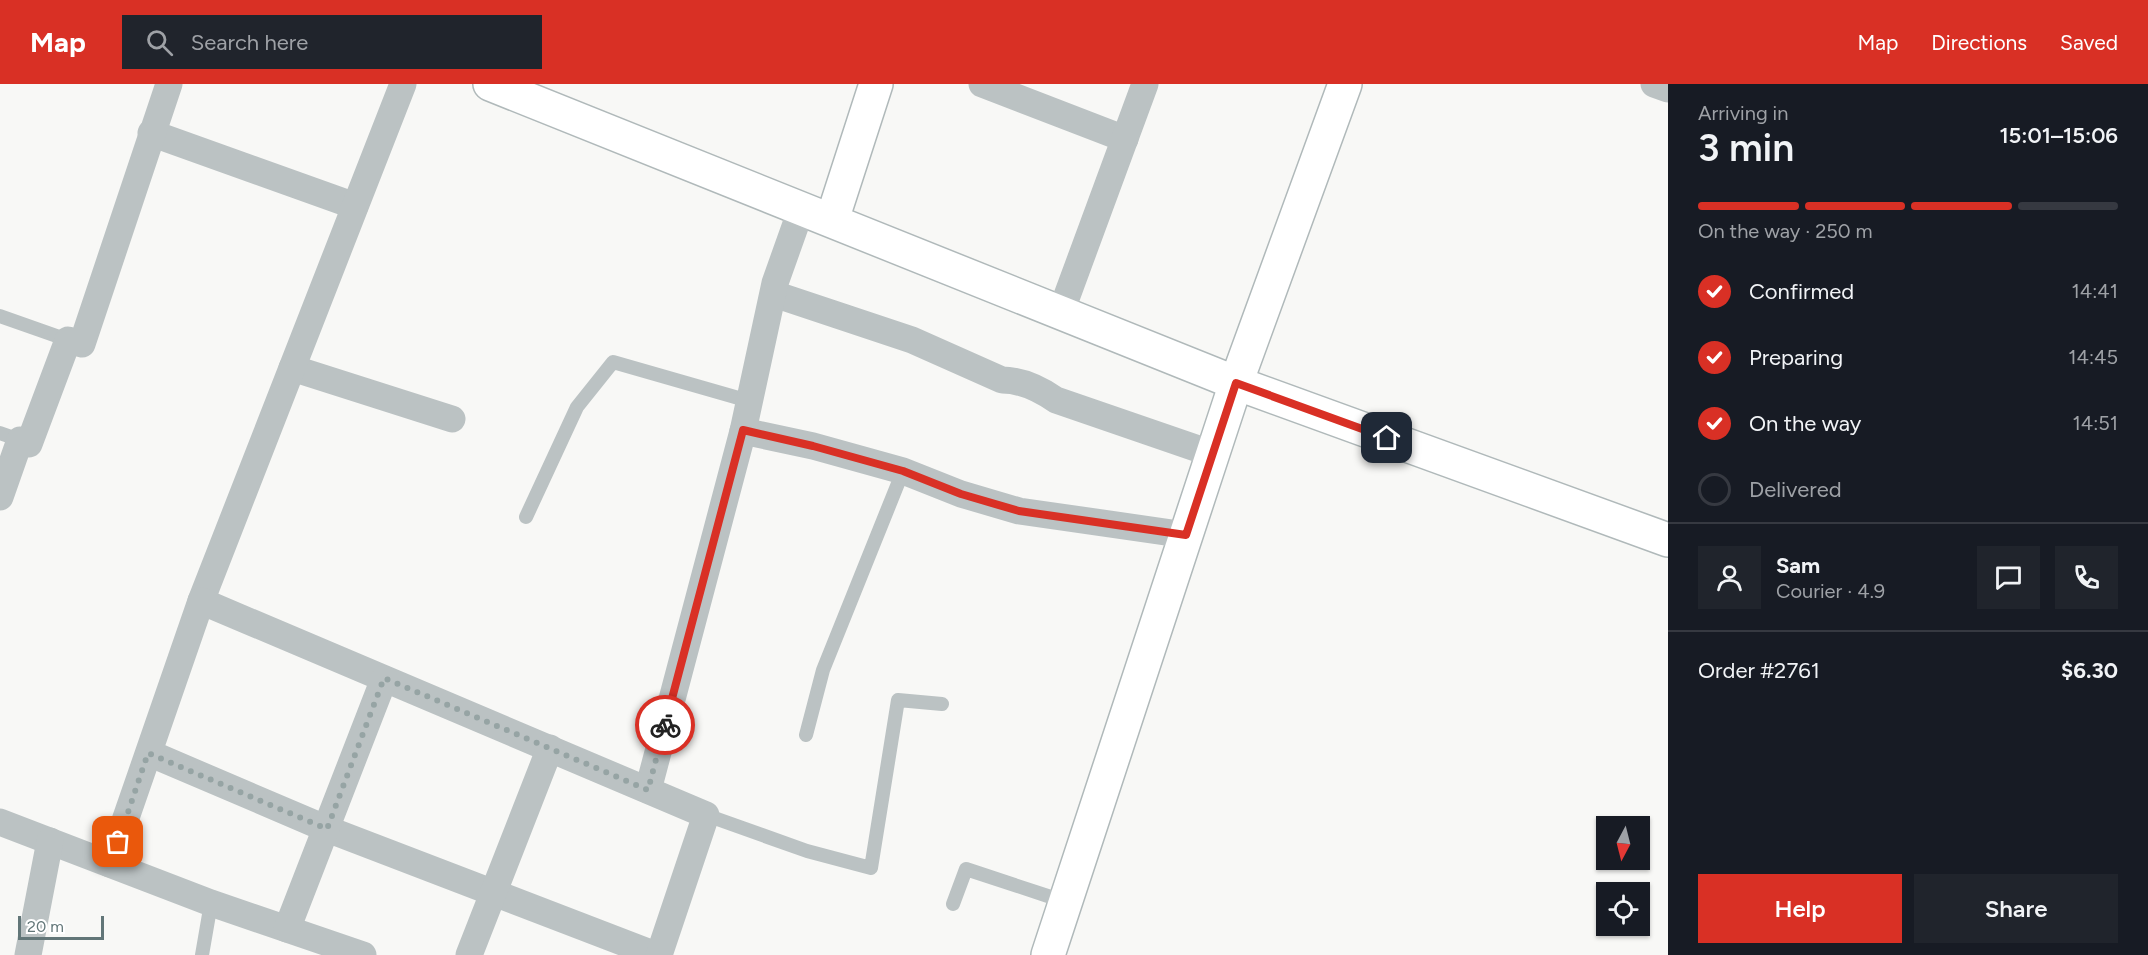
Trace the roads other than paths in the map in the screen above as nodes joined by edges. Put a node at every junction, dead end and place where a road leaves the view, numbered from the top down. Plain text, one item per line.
1 (169, 84) edge
2 (403, 84) edge
3 (876, 84) edge
4 (982, 84) edge
5 (1145, 84) edge
6 (1345, 84) edge
7 (1654, 84) edge
8 (503, 86) edge
9 (1668, 89) edge
10 (151, 133) junction
11 (1125, 139) junction
12 (356, 206) junction
13 (802, 207) junction
14 (832, 220) junction
15 (774, 294) junction
16 (1061, 312) junction
17 (0, 316) edge
18 (68, 340) junction
19 (292, 368) junction
20 (1236, 383) junction
21 (749, 401) junction
22 (452, 419) dead end
23 (743, 430) junction
24 (10, 437) edge
25 (1213, 454) junction
26 (903, 471) junction
27 (0, 497) edge
28 (526, 518) dead end
29 (1186, 535) junction
30 (1668, 540) edge
31 (201, 601) junction
32 (384, 678) junction
33 (942, 704) dead end
34 (806, 735) dead end
35 (550, 748) junction
36 (148, 753) junction
37 (648, 790) junction
38 (706, 814) junction
39 (0, 822) edge
40 (327, 829) junction
41 (50, 841) junction
42 (110, 864) junction
43 (492, 894) junction
44 (1066, 902) junction
45 (211, 903) junction
46 (953, 904) dead end
47 (288, 929) junction
48 (28, 955) edge
49 (202, 955) edge
50 (361, 955) edge
51 (469, 955) edge
52 (657, 955) edge
53 (1048, 955) edge

1 - 10 street
2 - 12 street
3 - 14 main road
4 - 11 street
5 - 11 street
6 - 20 main road
7 - 9 street
8 - 13 main road
10 - 12 street
10 - 18 street
11 - 16 street
12 - 19 street
13 - 14 main road
13 - 15 street
14 - 16 main road
15 - 21 street
15 - 25 street
16 - 20 main road
17 - 18 lane
18 - 24 street
19 - 22 street
19 - 31 street
20 - 25 main road
20 - 30 main road
21 - 23 street
21 - 28 lane
23 - 26 street
23 - 37 street
24 - 27 street
25 - 29 main road
26 - 29 street
26 - 34 lane
29 - 44 main road
31 - 32 street
31 - 36 street
32 - 35 street
32 - 40 street
33 - 38 lane
35 - 37 street
35 - 43 street
36 - 40 street
36 - 42 street
37 - 38 street
38 - 52 street
39 - 41 street
40 - 43 street
40 - 47 street
41 - 42 street
41 - 48 street
42 - 45 street
43 - 51 street
43 - 52 street
44 - 46 lane
44 - 53 main road
45 - 47 street
45 - 49 lane
47 - 50 street

